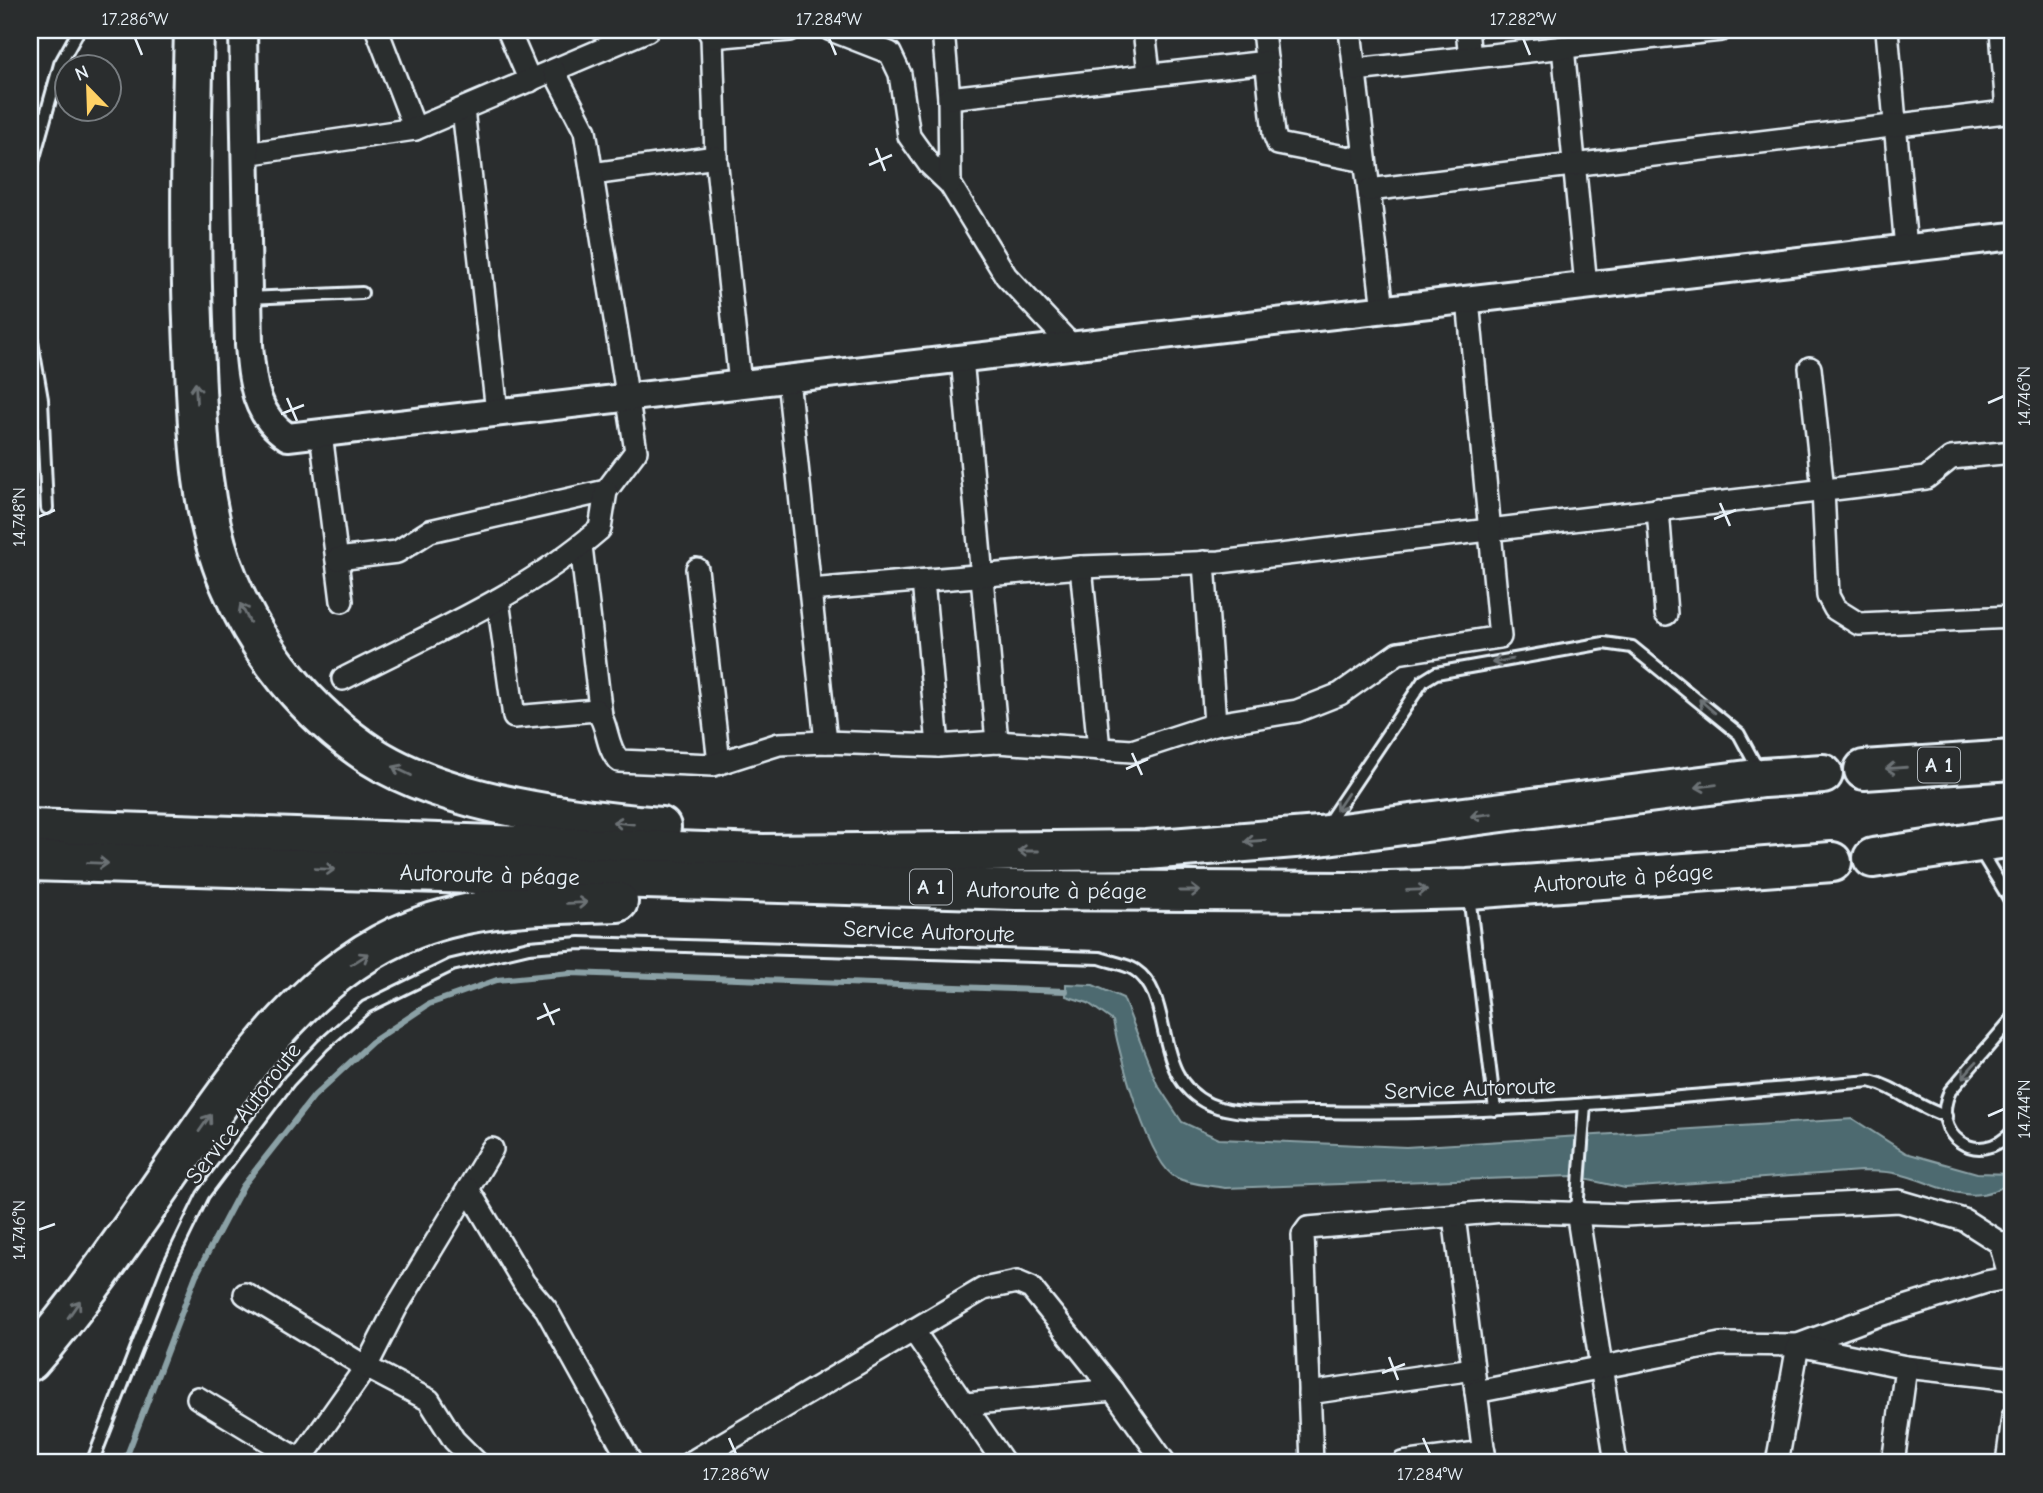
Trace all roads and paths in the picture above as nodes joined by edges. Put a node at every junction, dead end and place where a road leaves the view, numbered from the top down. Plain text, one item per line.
1 (79, 30) edge
2 (194, 30) edge
3 (243, 30) edge
4 (377, 30) edge
5 (508, 30) edge
6 (790, 30) edge
7 (831, 30) edge
8 (943, 30) edge
9 (1144, 30) edge
10 (1263, 30) edge
11 (1350, 30) edge
12 (1467, 30) edge
13 (1721, 30) edge
14 (1887, 30) edge
15 (2001, 30) edge
16 (641, 32) edge
17 (710, 33) edge
18 (1563, 47) junction
19 (1470, 57) junction
20 (1266, 62) junction
21 (1355, 70) junction
22 (554, 71) junction
23 (1149, 73) junction
24 (530, 82) junction
25 (949, 98) junction
26 (463, 109) junction
27 (2010, 112) edge
28 (1895, 126) junction
29 (415, 129) junction
30 (245, 154) junction
31 (716, 157) junction
32 (1365, 161) junction
33 (1574, 165) junction
34 (30, 172) edge
35 (592, 174) junction
36 (950, 184) junction
37 (1369, 190) junction
38 (2013, 236) edge
39 (1906, 249) junction
40 (1586, 286) junction
41 (362, 293) dead end
42 (248, 298) junction
43 (1468, 300) junction
44 (1383, 310) junction
45 (30, 330) edge
46 (1072, 346) junction
47 (962, 358) junction
48 (1810, 368) dead end
49 (788, 379) junction
50 (740, 384) junction
51 (625, 397) junction
52 (497, 412) junction
53 (321, 433) junction
54 (2013, 452) edge
55 (1823, 490) junction
56 (606, 491) junction
57 (47, 508) dead end
58 (1658, 509) junction
59 (1490, 529) junction
60 (581, 546) junction
61 (337, 559) junction
62 (1204, 562) junction
63 (1081, 567) junction
64 (698, 569) dead end
65 (981, 576) junction
66 (923, 581) junction
67 (810, 590) junction
68 (498, 600) junction
69 (342, 601) dead end
70 (1666, 614) dead end
71 (2013, 617) edge
72 (343, 679) dead end
73 (601, 716) junction
74 (1215, 724) junction
75 (826, 742) junction
76 (996, 742) junction
77 (938, 746) junction
78 (1099, 749) junction
79 (2013, 760) edge
80 (719, 763) junction
81 (1864, 770) dead end
82 (1823, 774) dead end
83 (1763, 778) junction
84 (30, 829) edge
85 (1319, 836) junction
86 (2013, 837) edge
87 (1976, 844) junction
88 (984, 851) junction
89 (1873, 858) dead end
90 (30, 860) edge
91 (1832, 862) dead end
92 (1468, 889) junction
93 (1016, 890) junction
94 (2013, 905) edge
95 (2013, 1018) edge
96 (1585, 1104) junction
97 (1495, 1110) junction
98 (1945, 1116) junction
99 (2013, 1131) edge
100 (492, 1149) dead end
101 (468, 1189) junction
102 (1577, 1211) junction
103 (1454, 1216) junction
104 (2012, 1277) edge
105 (245, 1294) dead end
106 (913, 1331) junction
107 (1798, 1345) junction
108 (30, 1361) edge
109 (366, 1367) junction
110 (1906, 1367) junction
111 (1474, 1369) junction
112 (1602, 1370) junction
113 (2013, 1379) edge
114 (1113, 1390) junction
115 (1476, 1392) junction
116 (1309, 1393) junction
117 (198, 1398) dead end
118 (966, 1404) junction
119 (2013, 1426) edge
120 (1484, 1457) edge
121 (299, 1462) edge
122 (92, 1463) edge
123 (477, 1463) edge
124 (631, 1463) edge
125 (690, 1463) edge
126 (1004, 1463) edge
127 (1165, 1463) edge
128 (1312, 1463) edge
129 (1403, 1463) edge
130 (1616, 1463) edge
131 (1777, 1463) edge
132 (1893, 1463) edge
133 (2007, 1463) edge

1 - 34 lane
88 -> 2 highway
3 - 30 street
4 - 29 street
5 - 24 street
6 - 17 street
7 - 36 street
8 - 25 street
9 - 23 street
10 - 20 street
11 - 21 street
12 - 19 street
13 - 18 street
14 - 28 street
15 - 27 street
16 - 22 street
17 - 31 street
18 - 19 street
18 - 33 street
19 - 21 street
20 - 23 street
20 - 32 street
21 - 32 street
22 - 24 street
22 - 35 street
23 - 25 street
24 - 26 street
25 - 36 street
26 - 29 street
26 - 52 street
27 - 28 street
28 - 33 street
28 - 39 street
29 - 30 street
30 - 42 street
31 - 35 street
31 - 50 street
32 - 37 street
33 - 37 street
33 - 40 street
35 - 51 street
36 - 46 street
37 - 44 street
38 - 39 street
39 - 40 street
40 - 43 street
41 - 42 lane
42 - 53 street
43 - 44 street
43 - 59 street
44 - 46 street
45 - 57 lane
46 - 47 street
47 - 49 street
47 - 65 street
48 - 55 street
49 - 50 street
49 - 67 street
50 - 51 street
51 - 52 street
51 - 56 street
52 - 53 street
53 - 61 street
54 - 55 street
55 - 58 street
55 - 71 street
56 - 60 street
56 - 61 street
58 - 59 street
58 - 70 street
59 - 62 street
59 - 74 street
60 - 68 street
60 - 73 street
61 - 69 street
62 - 63 street
62 - 74 street
63 - 65 street
63 - 78 street
64 - 80 street
65 - 66 street
65 - 76 street
66 - 67 street
66 - 77 street
67 - 75 street
68 - 72 street
68 - 73 street
73 - 80 street
74 - 78 street
75 - 77 street
75 - 80 street
76 - 77 street
76 - 78 street
79 -> 81 highway, A 1
82 - 83 highway, A 1
83 -> 85 highway, A 1
83 -> 85 lane
84 - 88 highway, A 1
85 -> 88 highway, A 1
86 - 87 highway
87 - 89 highway
87 - 94 lane
90 -> 93 highway, Autoroute à péage / A 1
91 - 92 highway, Autoroute à péage / A 1
93 -> 92 highway, Autoroute à péage / A 1
92 - 97 lane
108 -> 93 highway
95 -> 98 lane
96 - 97 lane, Service Autoroute
96 - 98 lane, Service Autoroute
96 - 102 lane
97 - 122 lane, Service Autoroute
98 - 99 lane
100 - 101 street
101 - 109 street
101 - 124 street
102 - 103 street
102 - 104 street
102 - 112 street
103 - 111 street
103 - 116 street
104 - 107 street
105 - 109 street
106 - 114 street
106 - 118 street
106 - 125 street
107 - 110 street
107 - 112 street
107 - 131 street
109 - 121 street
109 - 123 street
110 - 113 street
110 - 132 street
111 - 115 street
111 - 116 street
112 - 115 street
112 - 130 street
114 - 118 street
114 - 127 street
115 - 120 street
116 - 128 street
117 - 121 street
118 - 126 street
119 - 133 street
120 - 129 street

